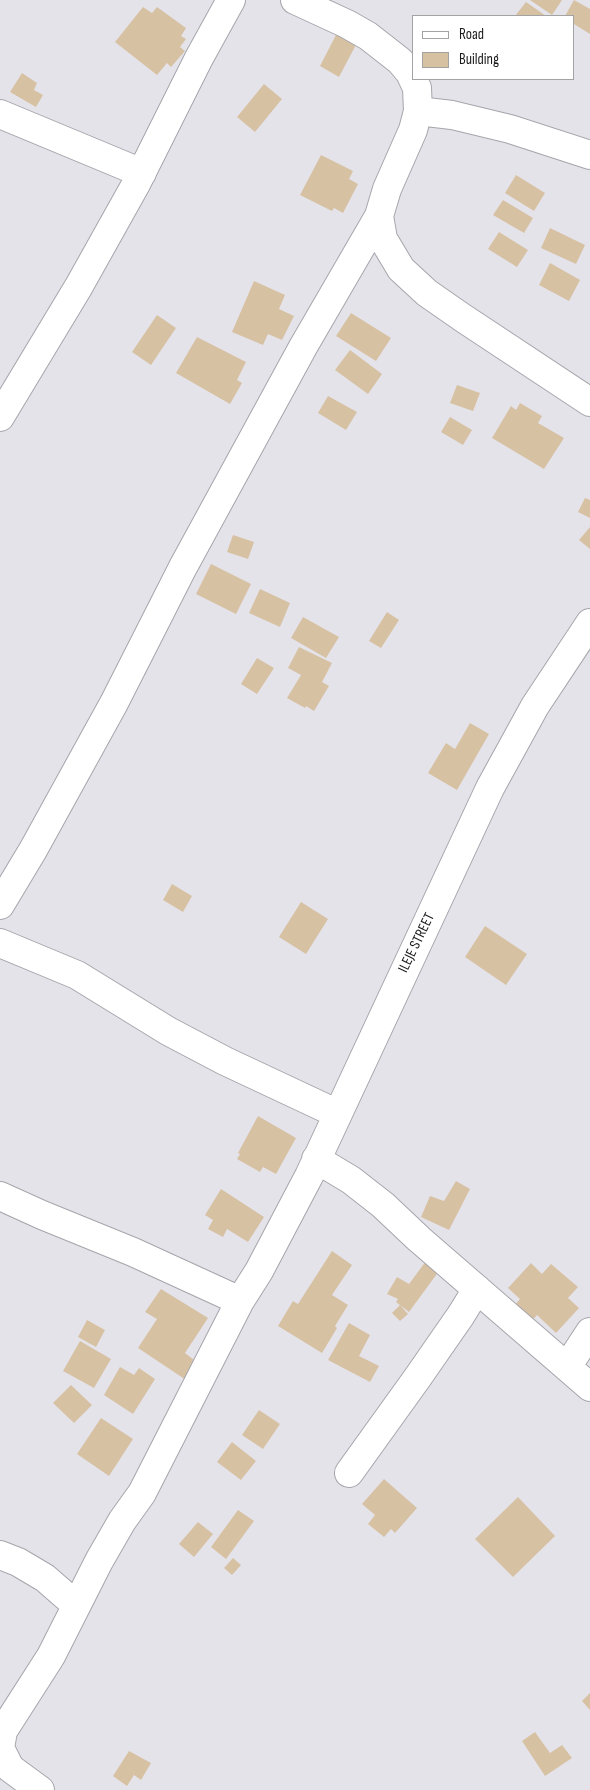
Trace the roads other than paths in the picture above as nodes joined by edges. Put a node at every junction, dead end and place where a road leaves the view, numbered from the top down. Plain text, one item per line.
1 (231, 0) edge
2 (295, 0) edge
3 (412, 77) edge
4 (413, 80) edge
5 (418, 111) junction
6 (0, 114) edge
7 (590, 155) edge
8 (142, 173) junction
9 (379, 216) junction
10 (590, 402) edge
11 (0, 417) edge
12 (590, 623) edge
13 (0, 906) edge
14 (0, 943) edge
15 (338, 1114) junction
16 (316, 1159) junction
17 (0, 1196) edge
18 (477, 1288) junction
19 (240, 1300) junction
20 (590, 1332) edge
21 (567, 1367) junction
22 (590, 1387) edge
23 (349, 1473) dead end
24 (0, 1555) edge
25 (76, 1606) junction
26 (40, 1790) edge

1 - 8 street
2 - 3 street
4 - 5 street
5 - 7 street
5 - 9 street
6 - 8 street
8 - 11 street
9 - 10 street
9 - 13 street
12 - 15 street, ILEJE STREET
14 - 15 street
15 - 16 street, ILEJE STREET
16 - 18 street
16 - 19 street, ILEJE STREET
17 - 19 street
18 - 21 street
18 - 23 street
19 - 25 street, ILEJE STREET
20 - 21 street
21 - 22 street
24 - 25 street
25 - 26 street, ILEJE STREET

